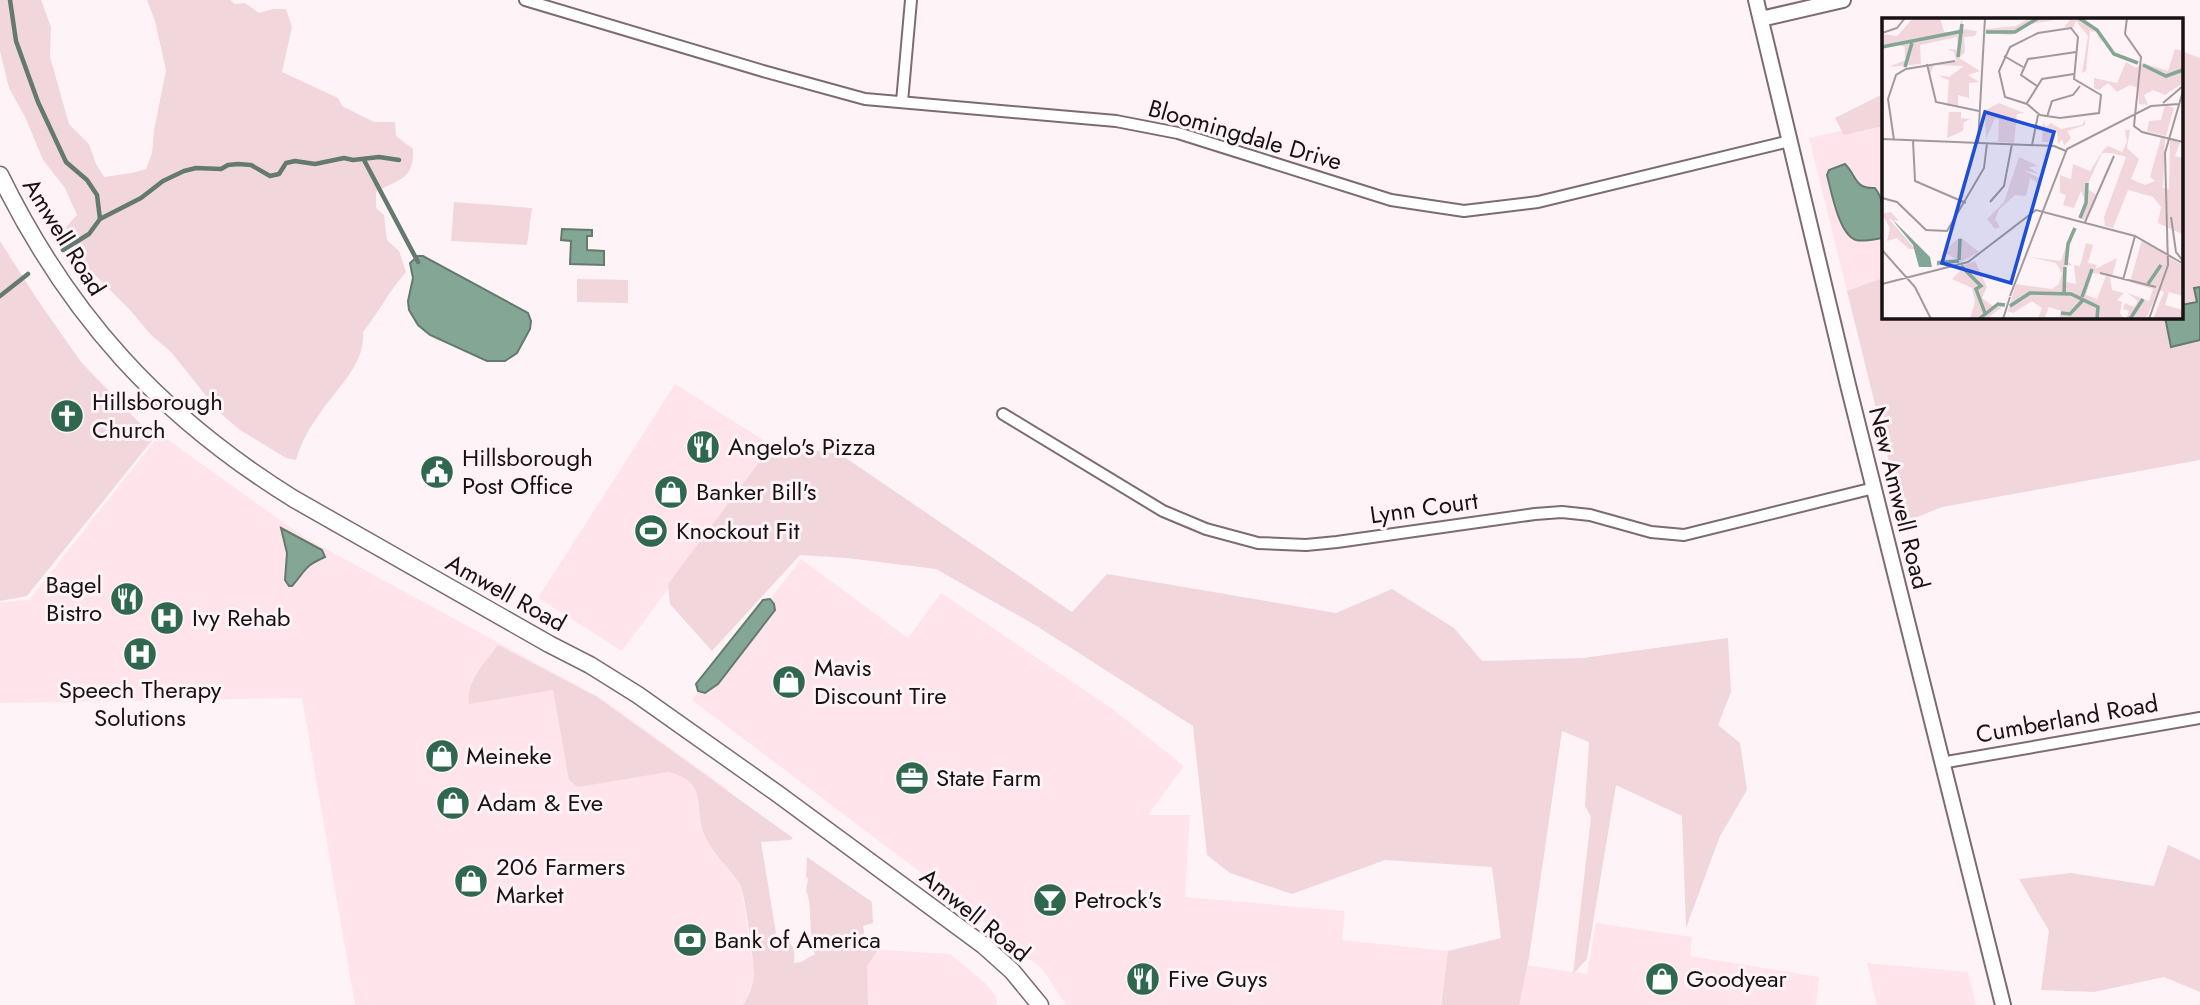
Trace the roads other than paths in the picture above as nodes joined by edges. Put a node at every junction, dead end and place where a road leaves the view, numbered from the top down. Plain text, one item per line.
1 (525, 0) edge
2 (911, 0) edge
3 (1756, 0) edge
4 (1843, 0) edge
5 (1761, 19) junction
6 (902, 102) junction
7 (1790, 141) junction
8 (0, 175) edge
9 (1003, 415) dead end
10 (1874, 488) junction
11 (2200, 718) edge
12 (1941, 763) junction
13 (1040, 1005) edge
14 (2003, 1005) edge

1 - 6 street, Bloomingdale Drive
2 - 6 street
3 - 5 street, New Amwell Road
4 - 5 street
5 - 7 street, New Amwell Road
6 - 7 street, Bloomingdale Drive
7 - 10 street, New Amwell Road
8 - 13 main road, Amwell Road
9 - 10 street, Lynn Court
10 - 12 street, New Amwell Road
11 - 12 street, Cumberland Road
12 - 14 street, New Amwell Road

